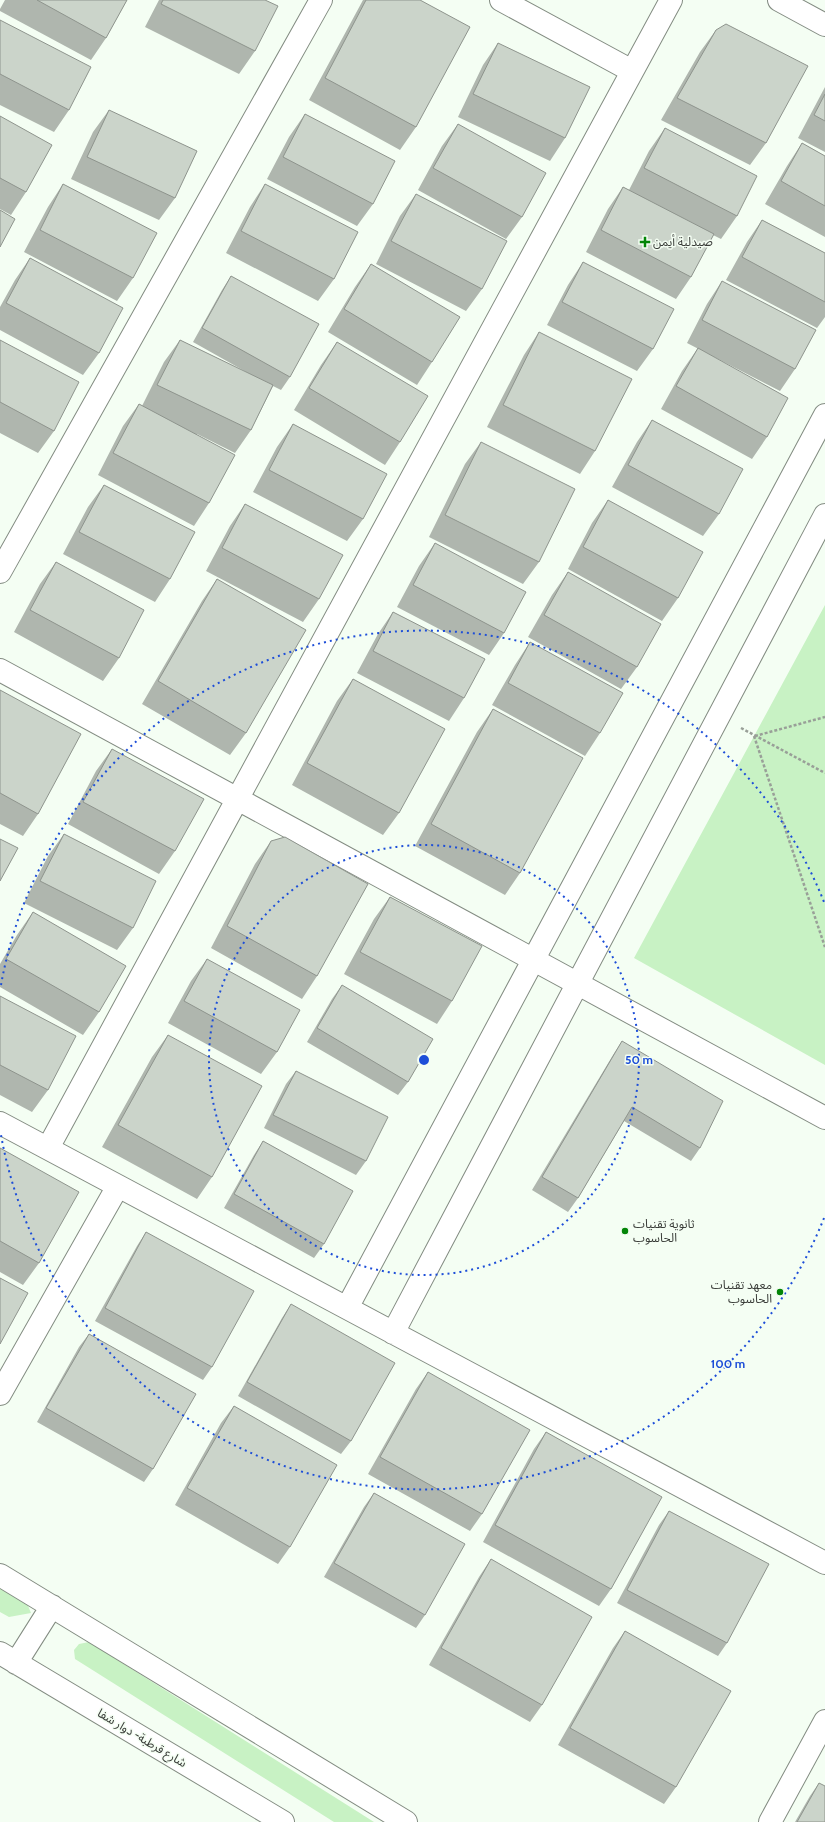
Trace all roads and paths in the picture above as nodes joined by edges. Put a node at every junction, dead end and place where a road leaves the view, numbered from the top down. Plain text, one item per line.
1 (321, 0) edge
2 (501, 0) edge
3 (671, 0) edge
4 (779, 0) edge
5 (825, 25) edge
6 (632, 72) junction
7 (825, 415) edge
8 (825, 515) edge
9 (0, 572) edge
10 (0, 670) edge
11 (825, 717) edge
12 (754, 736) junction
13 (825, 773) edge
14 (238, 799) junction
15 (825, 947) edge
16 (534, 960) junction
17 (579, 984) junction
18 (825, 1118) edge
19 (0, 1122) edge
20 (48, 1148) junction
21 (118, 1186) junction
22 (347, 1308) junction
23 (394, 1332) junction
24 (0, 1394) edge
25 (825, 1563) edge
26 (0, 1575) edge
27 (52, 1606) junction
28 (8, 1658) edge
29 (825, 1721) edge
30 (283, 1822) edge
31 (406, 1822) edge
32 (770, 1822) edge

1 - 9 street
2 - 6 street
3 - 6 street
4 - 5 street
6 - 14 street
7 - 16 street
8 - 17 street
10 - 14 street
11 - 12 path
12 - 13 path
12 - 15 path
14 - 16 street
14 - 20 street
16 - 17 street
16 - 22 street
17 - 18 street
17 - 23 street
19 - 20 street
20 - 21 street
21 - 22 street
21 - 24 street
22 - 23 street
23 - 25 street
26 - 27 street
27 - 28 street
27 - 31 street
28 - 30 street, شارع قرطبة- دوار شفا
29 - 32 street

